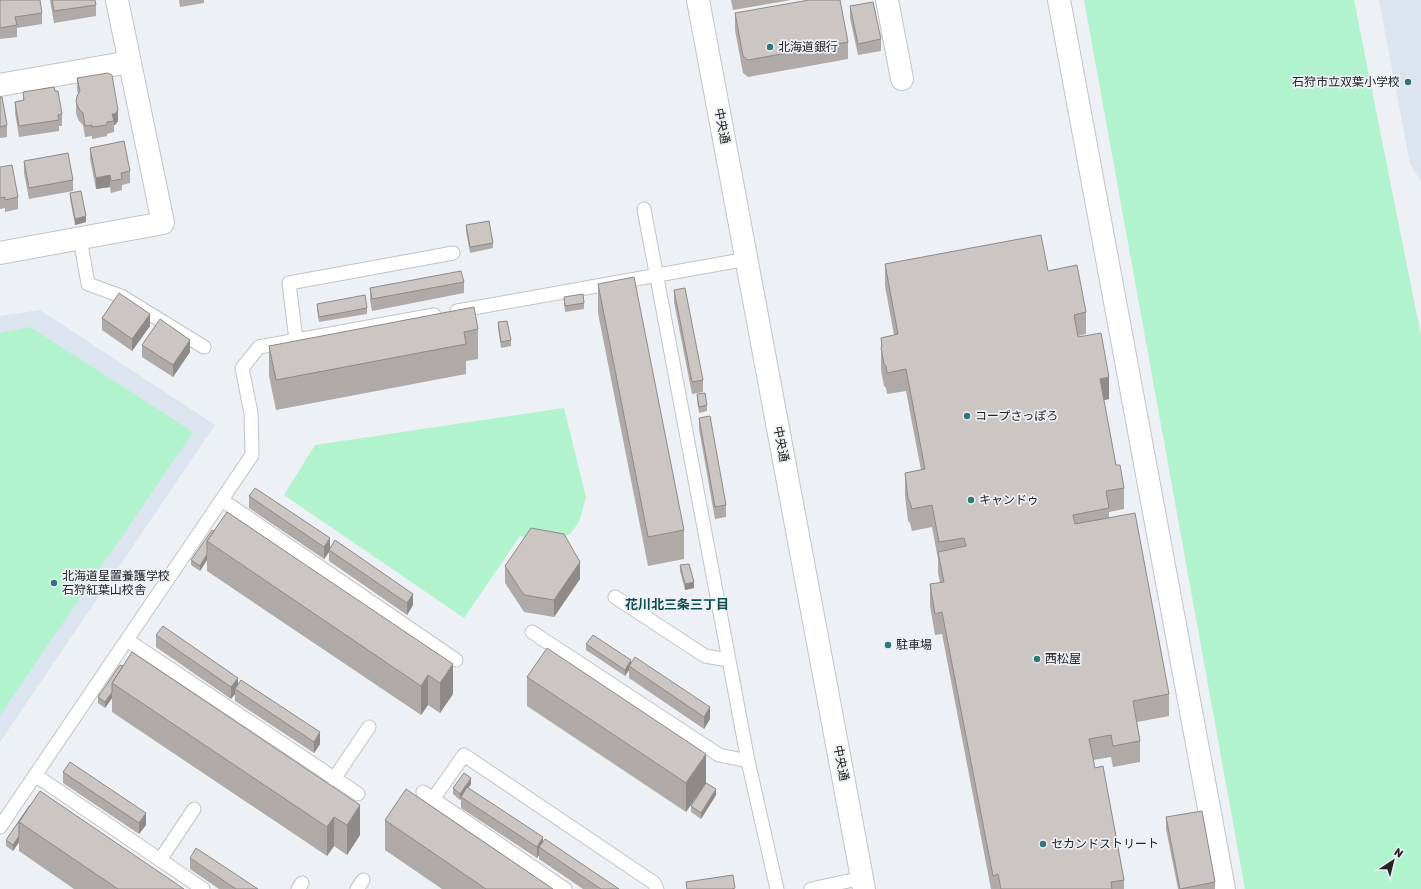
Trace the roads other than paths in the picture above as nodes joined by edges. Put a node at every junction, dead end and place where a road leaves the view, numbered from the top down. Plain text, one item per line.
1 (117, 0) edge
2 (698, 0) edge
3 (888, 0) edge
4 (1059, 0) edge
5 (130, 62) junction
6 (902, 79) dead end
7 (0, 85) edge
8 (644, 209) dead end
9 (80, 238) junction
10 (0, 253) edge
11 (452, 253) dead end
12 (747, 259) junction
13 (656, 275) junction
14 (296, 340) junction
15 (204, 347) dead end
16 (222, 500) junction
17 (615, 597) dead end
18 (532, 632) dead end
19 (127, 640) junction
20 (456, 660) dead end
21 (729, 660) junction
22 (369, 727) dead end
23 (748, 761) junction
24 (35, 775) junction
25 (334, 778) junction
26 (358, 794) dead end
27 (194, 808) dead end
28 (0, 827) edge
29 (160, 860) junction
30 (863, 884) edge
31 (203, 889) edge
32 (565, 889) edge
33 (657, 889) edge
34 (776, 889) edge
35 (811, 889) edge
36 (1224, 889) edge

1 - 5 street
2 - 12 street, 中央通
3 - 6 street
4 - 36 street
5 - 7 street
5 - 9 street
8 - 13 lane
9 - 10 street
9 - 15 lane
11 - 14 lane
12 - 13 lane
12 - 30 street, 中央通
13 - 14 lane
13 - 21 lane
14 - 16 lane
16 - 19 lane
16 - 20 lane
17 - 21 lane
18 - 23 lane
19 - 24 lane
19 - 25 lane
21 - 23 lane
22 - 25 lane
23 - 34 lane
24 - 28 lane
24 - 29 lane
25 - 26 lane
27 - 29 lane
29 - 31 lane
30 - 35 lane
32 - 33 lane

